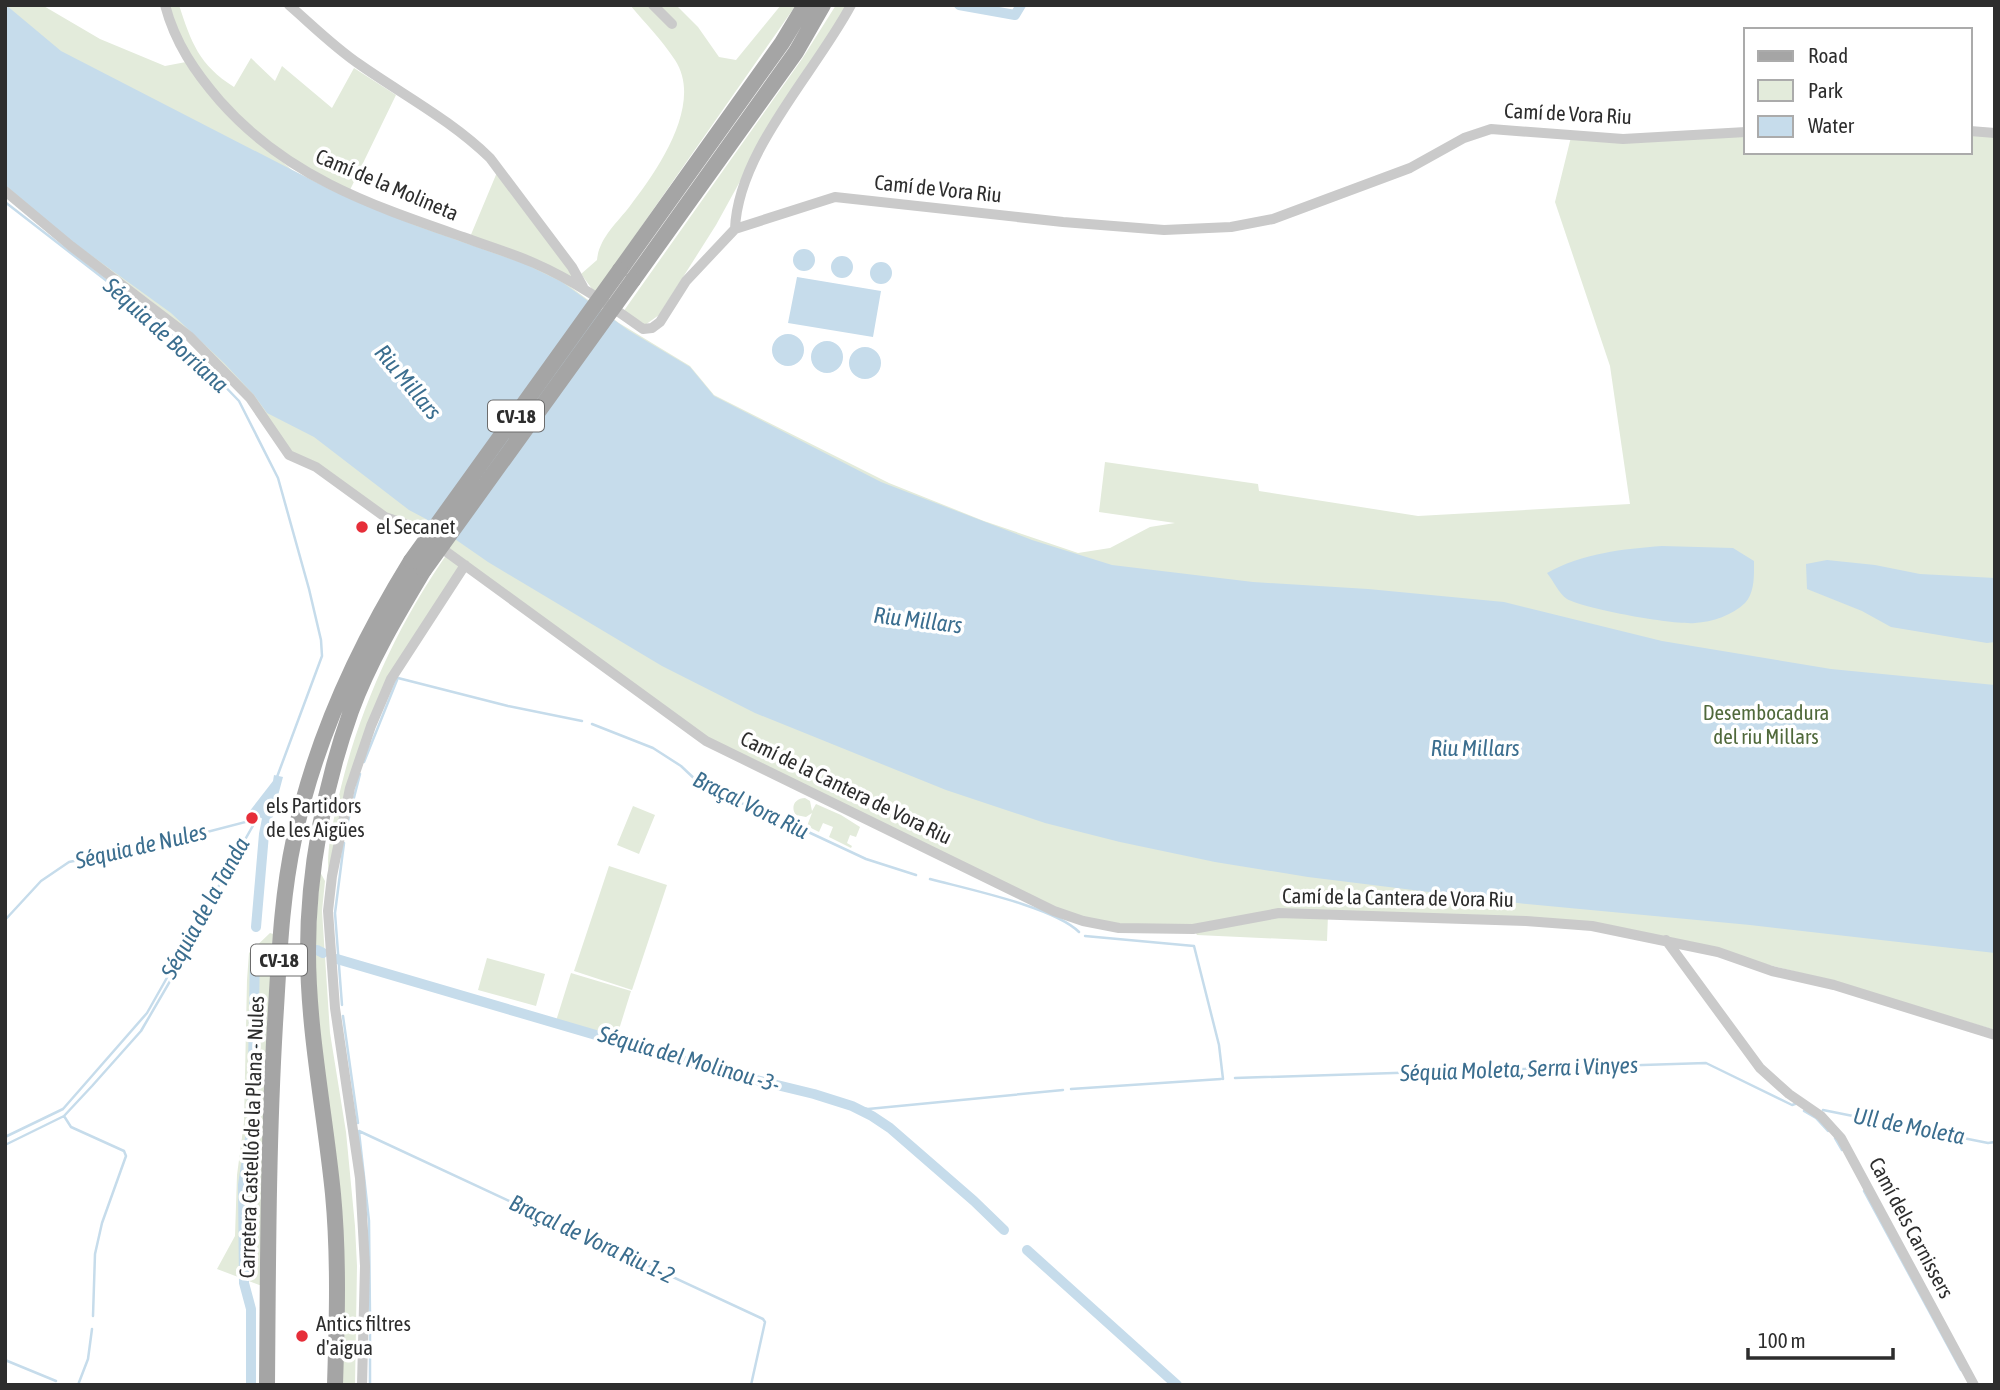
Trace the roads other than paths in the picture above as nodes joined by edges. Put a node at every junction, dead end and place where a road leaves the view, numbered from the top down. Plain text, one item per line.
1 (165, 5) edge
2 (289, 5) edge
3 (653, 5) edge
4 (805, 5) edge
5 (823, 5) edge
6 (851, 5) edge
7 (673, 24) dead end
8 (1972, 131) edge
9 (1744, 132) edge
10 (1995, 133) edge
11 (5, 191) edge
12 (735, 229) junction
13 (627, 275) junction
14 (583, 288) junction
15 (465, 565) junction
16 (418, 566) junction
17 (1666, 940) junction
18 (1995, 1035) edge
19 (267, 1385) edge
20 (335, 1385) edge
21 (362, 1385) edge
22 (1974, 1385) edge

1 - 14 street, Camí de la Molineta
2 - 14 street, Camí de Vora Riu
3 - 7 street
4 - 13 main road, CV-18
5 - 13 main road, CV-18
6 - 12 street
8 - 10 street
9 - 12 street, Camí de Vora Riu
11 - 15 street, Camí de la Cantera de Vora Riu
12 - 14 street, Camí de Vora Riu
13 - 16 main road, Carretera Castelló de la Plana - Nules / CV-18, bridge
15 - 17 street, Camí de la Cantera de Vora Riu
15 - 21 street
16 - 19 main road, Carretera Castelló de la Plana - Nules / CV-18
16 - 20 main road, Carretera Castelló de la Plana - Nules / CV-18
17 - 18 street, Camí de la Cantera de Vora Riu
17 - 22 street, Camí dels Carnissers

